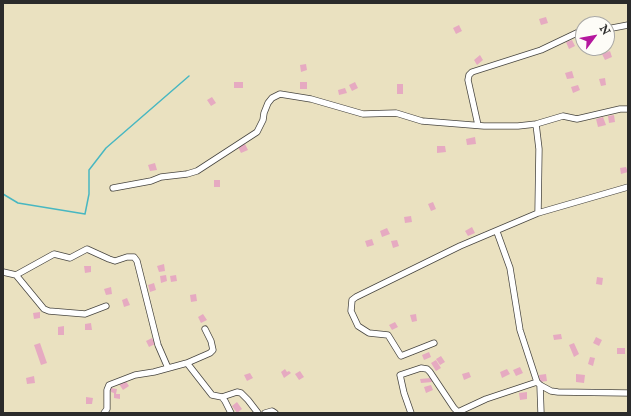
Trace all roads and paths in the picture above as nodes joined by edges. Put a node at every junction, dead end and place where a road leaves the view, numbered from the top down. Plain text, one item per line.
1 (628, 25) edge
2 (615, 27) edge
3 (575, 34) edge
4 (628, 109) edge
5 (536, 124) junction
6 (478, 125) junction
7 (628, 187) edge
8 (113, 188) dead end
9 (538, 213) junction
10 (497, 232) junction
11 (3, 272) edge
12 (16, 275) junction
13 (106, 306) dead end
14 (205, 329) dead end
15 (434, 343) dead end
16 (187, 363) junction
17 (168, 368) junction
18 (539, 383) junction
19 (628, 393) edge
20 (222, 398) junction
21 (104, 413) edge
22 (231, 413) edge
23 (258, 413) edge
24 (265, 413) edge
25 (275, 413) edge
26 (411, 413) edge
27 (541, 413) edge

1 - 2 street
3 - 6 street
4 - 5 street
5 - 6 street
5 - 9 street
6 - 8 street
7 - 9 street
9 - 10 street
10 - 15 street
10 - 18 street
11 - 12 street
12 - 13 street
12 - 17 street
14 - 16 street
16 - 17 street
16 - 20 street
17 - 21 street
18 - 19 street
18 - 26 street
18 - 27 street
20 - 22 street
20 - 23 street
24 - 25 street

